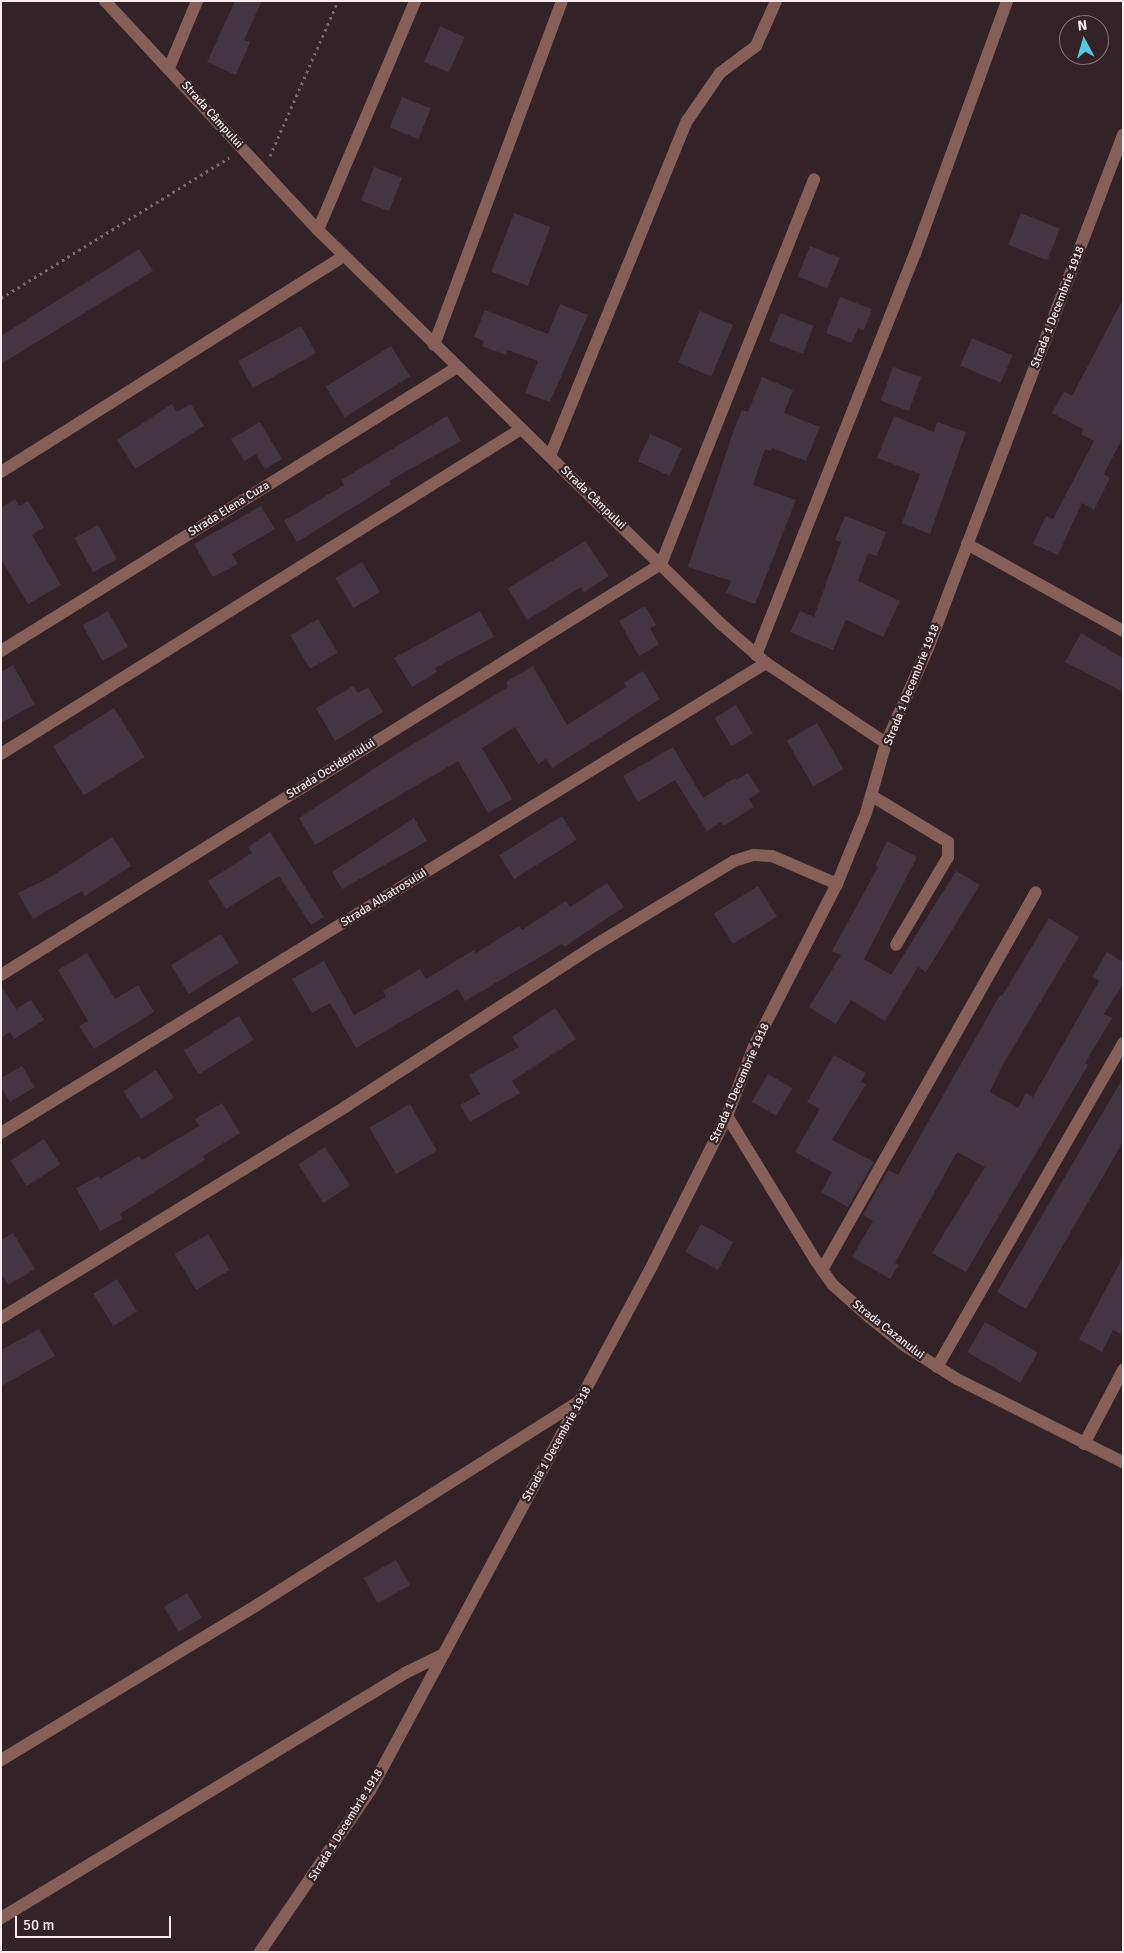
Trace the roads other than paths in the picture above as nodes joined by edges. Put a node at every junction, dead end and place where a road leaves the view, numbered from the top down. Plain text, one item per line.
1 (104, 1) edge
2 (197, 1) edge
3 (415, 1) edge
4 (562, 1) edge
5 (776, 1) edge
6 (1007, 1) edge
7 (170, 68) junction
8 (1123, 135) edge
9 (814, 179) dead end
10 (318, 230) junction
11 (344, 256) junction
12 (434, 345) junction
13 (456, 368) junction
14 (521, 429) junction
15 (550, 456) junction
16 (1, 472) edge
17 (967, 544) junction
18 (661, 564) junction
19 (1123, 631) edge
20 (1, 651) edge
21 (761, 659) junction
22 (886, 743) junction
23 (1, 754) edge
24 (872, 796) junction
25 (837, 884) junction
26 (1036, 892) dead end
27 (896, 945) dead end
28 (1, 975) edge
29 (1123, 1043) edge
30 (727, 1116) junction
31 (1, 1134) edge
32 (822, 1270) junction
33 (1, 1318) edge
34 (938, 1367) junction
35 (1123, 1370) edge
36 (582, 1399) junction
37 (1084, 1444) junction
38 (1123, 1462) edge
39 (444, 1654) junction
40 (1, 1760) edge
41 (1, 1918) edge
42 (260, 1952) edge

1 - 7 street, Strada Câmpului
2 - 7 street
3 - 10 street
4 - 12 street
5 - 15 street
6 - 21 street
7 - 10 street, Strada Câmpului
8 - 17 street, Strada 1 Decembrie 1918
9 - 18 street
10 - 11 street, Strada Câmpului
11 - 12 street, Strada Câmpului
11 - 16 street
12 - 13 street, Strada Câmpului
13 - 14 street, Strada Câmpului
13 - 20 street, Strada Elena Cuza
14 - 15 street, Strada Câmpului
14 - 23 street
15 - 18 street, Strada Câmpului
17 - 19 street
17 - 22 street, Strada 1 Decembrie 1918
18 - 21 street, Strada Câmpului
18 - 28 street, Strada Occidentului
21 - 22 street, Strada Câmpului
21 - 31 street, Strada Albatrosului
22 - 24 street, Strada 1 Decembrie 1918
24 - 25 street, Strada 1 Decembrie 1918
24 - 27 street
25 - 30 street, Strada 1 Decembrie 1918
25 - 33 street
26 - 32 street
29 - 34 street
30 - 32 street, Strada Cazanului
30 - 36 street, Strada 1 Decembrie 1918
32 - 34 street, Strada Cazanului
34 - 37 street, Strada Cazanului
35 - 37 street
36 - 39 street, Strada 1 Decembrie 1918
36 - 40 street
37 - 38 street, Strada Cazanului
39 - 41 street
39 - 42 street, Strada 1 Decembrie 1918

